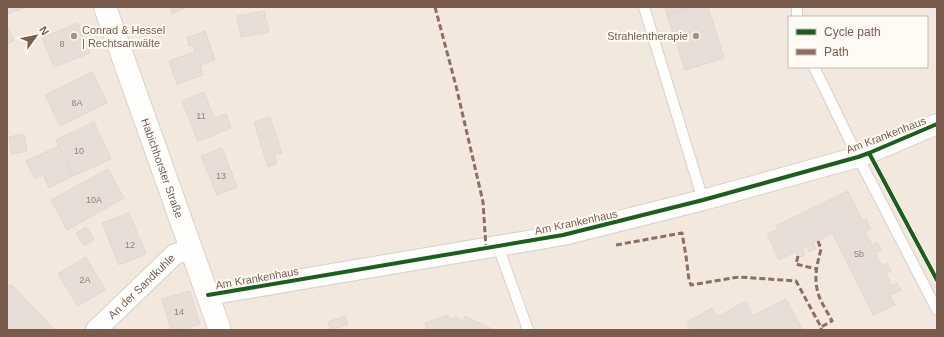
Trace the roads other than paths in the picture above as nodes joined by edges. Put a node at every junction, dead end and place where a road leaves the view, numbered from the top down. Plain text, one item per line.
1 (105, 7) edge
2 (644, 7) edge
3 (814, 68) edge
4 (937, 124) edge
5 (858, 157) junction
6 (703, 200) junction
7 (498, 246) junction
8 (191, 249) junction
9 (208, 295) junction
10 (937, 310) edge
11 (96, 330) edge
12 (220, 330) edge
13 (528, 330) edge

1 - 8 main road, Habichhorster Straße
2 - 6 lane
3 - 5 lane
4 - 5 street, Am Krankenhaus
5 - 6 street, Am Krankenhaus
5 - 10 lane
6 - 7 street, Am Krankenhaus
7 - 9 street, Am Krankenhaus
7 - 13 lane
8 - 9 main road, Habichhorster Straße
8 - 11 street, An der Sandkuhle
9 - 12 main road, Habichhorster Straße

